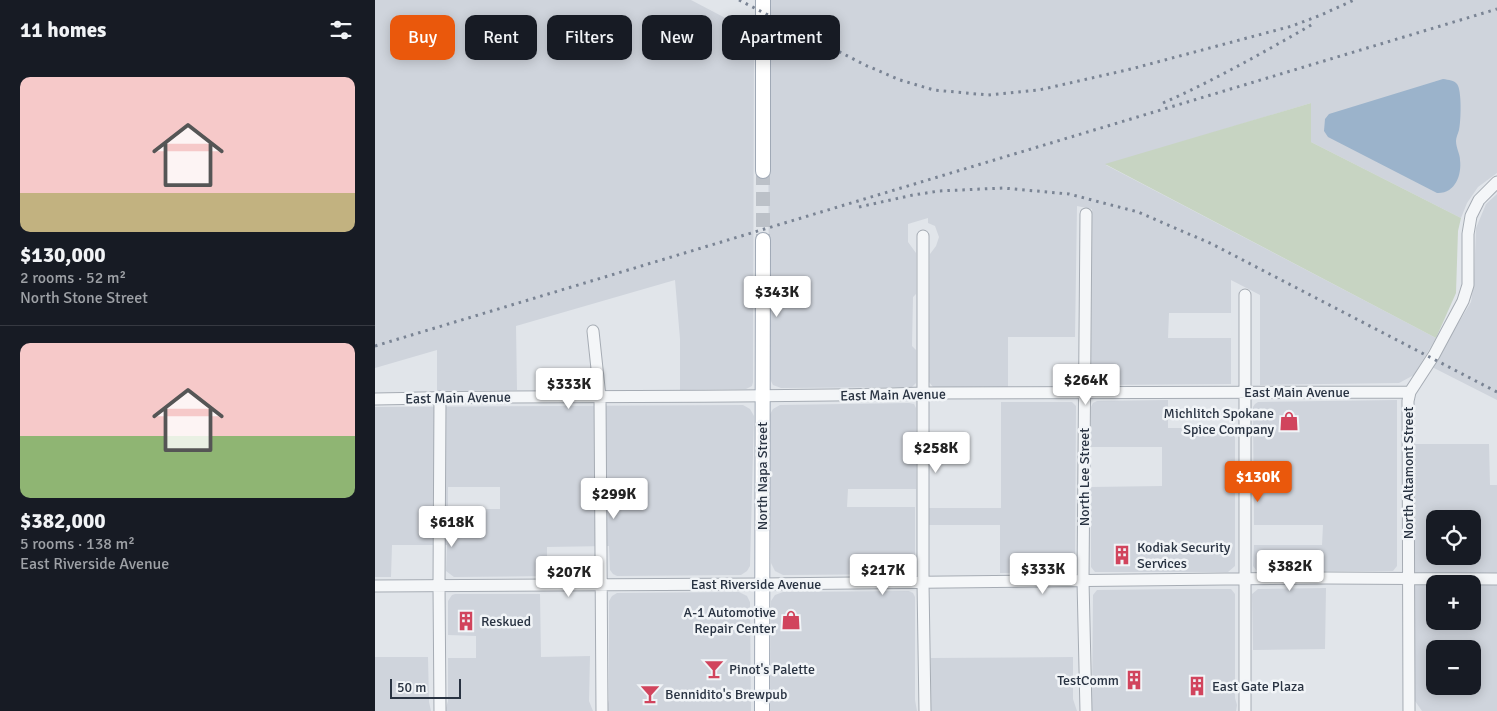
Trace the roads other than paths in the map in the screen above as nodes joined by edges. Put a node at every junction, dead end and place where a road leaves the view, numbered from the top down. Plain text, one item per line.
1 (763, 0) edge
2 (763, 171) tunnel mouth
3 (1497, 182) edge
4 (1086, 214) dead end
5 (923, 236) dead end
6 (763, 240) tunnel mouth
7 (1245, 295) dead end
8 (593, 331) dead end
9 (1245, 391) junction
10 (1410, 392) junction
11 (923, 393) junction
12 (1084, 393) junction
13 (762, 396) junction
14 (440, 397) junction
15 (601, 397) junction
16 (375, 399) edge
17 (1245, 579) junction
18 (1408, 579) junction
19 (1497, 579) edge
20 (1083, 581) junction
21 (923, 583) junction
22 (602, 584) junction
23 (762, 584) junction
24 (439, 585) junction
25 (375, 586) edge
26 (440, 711) edge
27 (602, 711) edge
28 (763, 711) edge
29 (925, 711) edge
30 (1085, 711) edge
31 (1245, 711) edge
32 (1409, 711) edge

1 - 2 main road
3 - 10 street, North Altamont Street
4 - 12 street, North Lee Street
5 - 11 street
6 - 13 main road, North Napa Street
7 - 9 street
8 - 15 street
9 - 10 street, East Main Avenue
9 - 12 street, East Main Avenue
9 - 17 street
10 - 18 street, North Altamont Street
11 - 12 street, East Main Avenue
11 - 13 street, East Main Avenue
11 - 21 street
12 - 20 street, North Lee Street
13 - 15 street, East Main Avenue
13 - 23 main road, North Napa Street
14 - 15 street, East Main Avenue
14 - 16 street, East Main Avenue
14 - 24 street
15 - 22 street
17 - 18 street, East Riverside Avenue
17 - 20 street, East Riverside Avenue
17 - 31 street
18 - 19 street, East Riverside Avenue
18 - 32 street, North Altamont Street
20 - 21 street, East Riverside Avenue
20 - 30 street, North Lee Street
21 - 23 street, East Riverside Avenue
21 - 29 street
22 - 23 street, East Riverside Avenue
22 - 24 street, East Riverside Avenue
22 - 27 street
23 - 28 main road, North Napa Street
24 - 25 street, East Riverside Avenue
24 - 26 street

